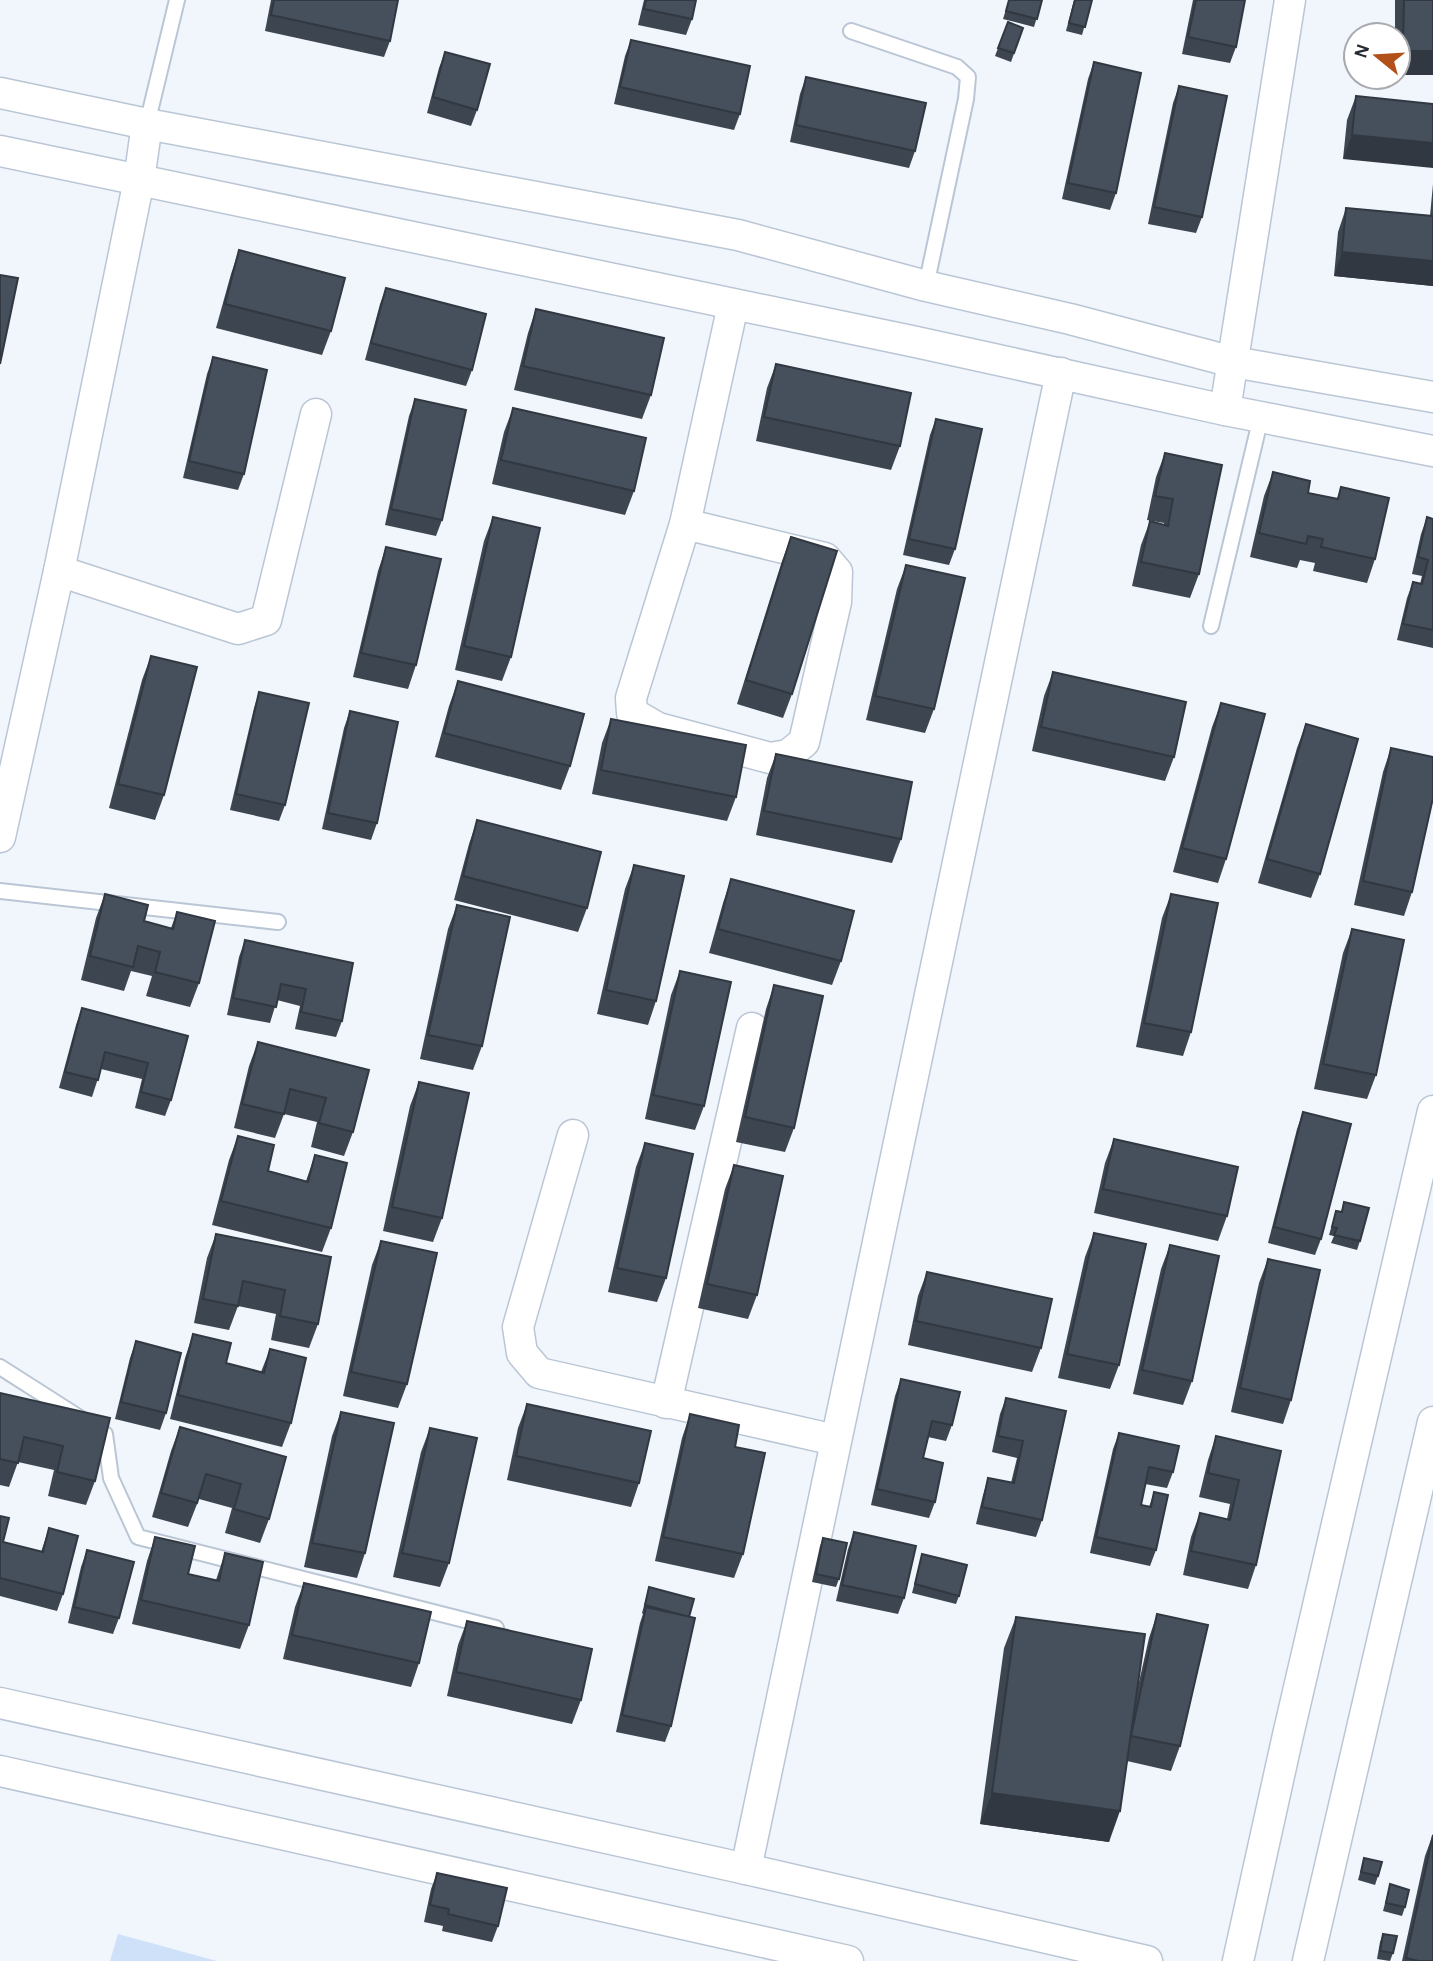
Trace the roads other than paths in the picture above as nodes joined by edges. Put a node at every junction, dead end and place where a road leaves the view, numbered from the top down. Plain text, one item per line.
1 (177, 0) edge
2 (1290, 0) edge
3 (851, 31) dead end
4 (0, 93) edge
5 (147, 124) junction
6 (0, 151) edge
7 (139, 180) junction
8 (926, 286) junction
9 (733, 304) junction
10 (1233, 362) junction
11 (1060, 373) junction
12 (1433, 397) edge
13 (1225, 410) junction
14 (316, 414) dead end
15 (1261, 417) junction
16 (1433, 451) edge
17 (685, 524) junction
18 (59, 570) junction
19 (1211, 626) dead end
20 (0, 837) edge
21 (0, 891) edge
22 (278, 922) dead end
23 (752, 1028) dead end
24 (1433, 1111) edge
25 (573, 1135) dead end
26 (0, 1367) edge
27 (666, 1403) junction
28 (1433, 1422) edge
29 (835, 1440) junction
30 (508, 1631) edge
31 (0, 1703) edge
32 (0, 1771) edge
33 (746, 1869) junction
34 (848, 1961) edge
35 (1147, 1961) edge
36 (1238, 1961) edge
37 (1308, 1961) edge

1 - 5 lane
2 - 10 street
3 - 8 lane
4 - 5 street
5 - 7 street
5 - 8 street
6 - 7 street
7 - 9 street
7 - 18 street
8 - 10 street
9 - 11 street
9 - 17 street
10 - 12 street
10 - 13 street
11 - 13 street
11 - 29 street
13 - 15 street
14 - 18 street
15 - 16 street
15 - 19 lane
17 - 17 street
18 - 20 street
21 - 22 lane
23 - 27 street
24 - 36 street
25 - 27 street
26 - 30 lane
27 - 29 street
28 - 37 street
29 - 33 street
31 - 33 street
32 - 34 street
33 - 35 street

